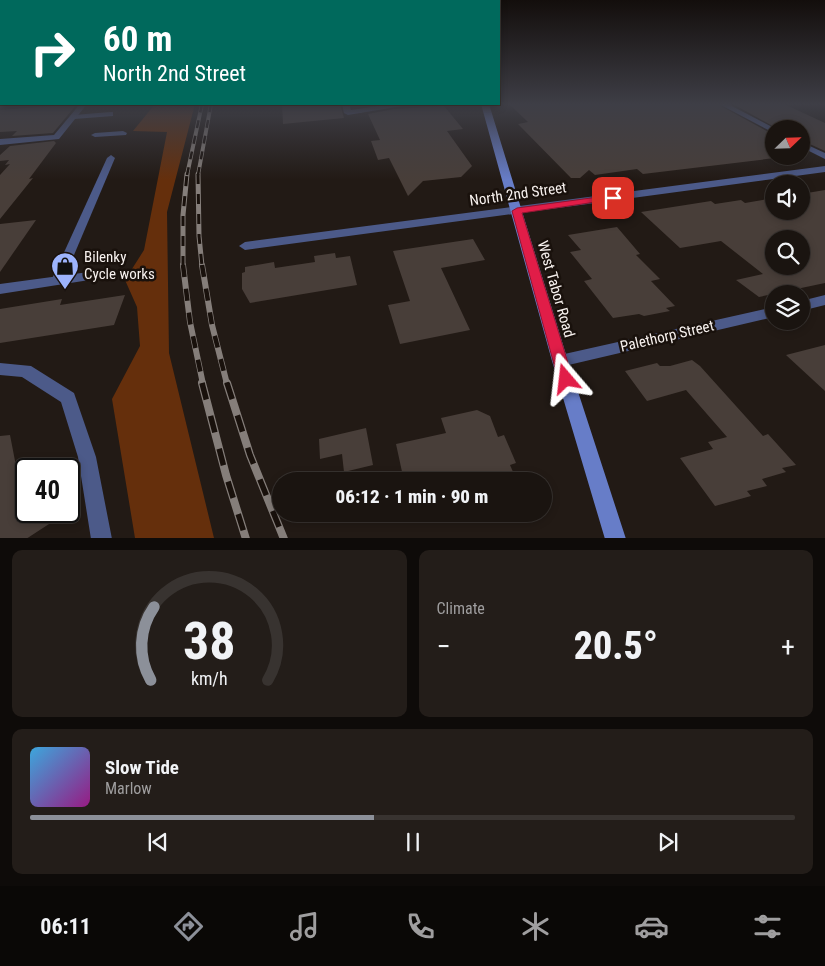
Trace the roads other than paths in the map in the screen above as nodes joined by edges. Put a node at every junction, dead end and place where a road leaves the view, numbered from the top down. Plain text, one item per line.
1 (63, 129) edge
2 (493, 129) edge
3 (123, 132) dead end
4 (95, 135) dead end
5 (0, 142) edge
6 (810, 148) edge
7 (825, 156) edge
8 (111, 158) dead end
9 (825, 168) edge
10 (517, 211) junction
11 (245, 246) dead end
12 (111, 273) dead end
13 (57, 281) junction
14 (0, 289) edge
15 (825, 300) edge
16 (810, 304) edge
17 (765, 314) edge
18 (560, 361) junction
19 (0, 369) edge
20 (102, 538) edge
21 (616, 538) edge

1 - 5 street
2 - 10 street, West Tabor Road
3 - 4 street
6 - 7 street
8 - 13 street
9 - 10 street, North 2nd Street
10 - 11 street, North 2nd Street
10 - 18 street, West Tabor Road
12 - 13 street
13 - 14 street
15 - 16 street
17 - 18 street, Palethorp Street
18 - 21 street, West Tabor Road
19 - 20 street

